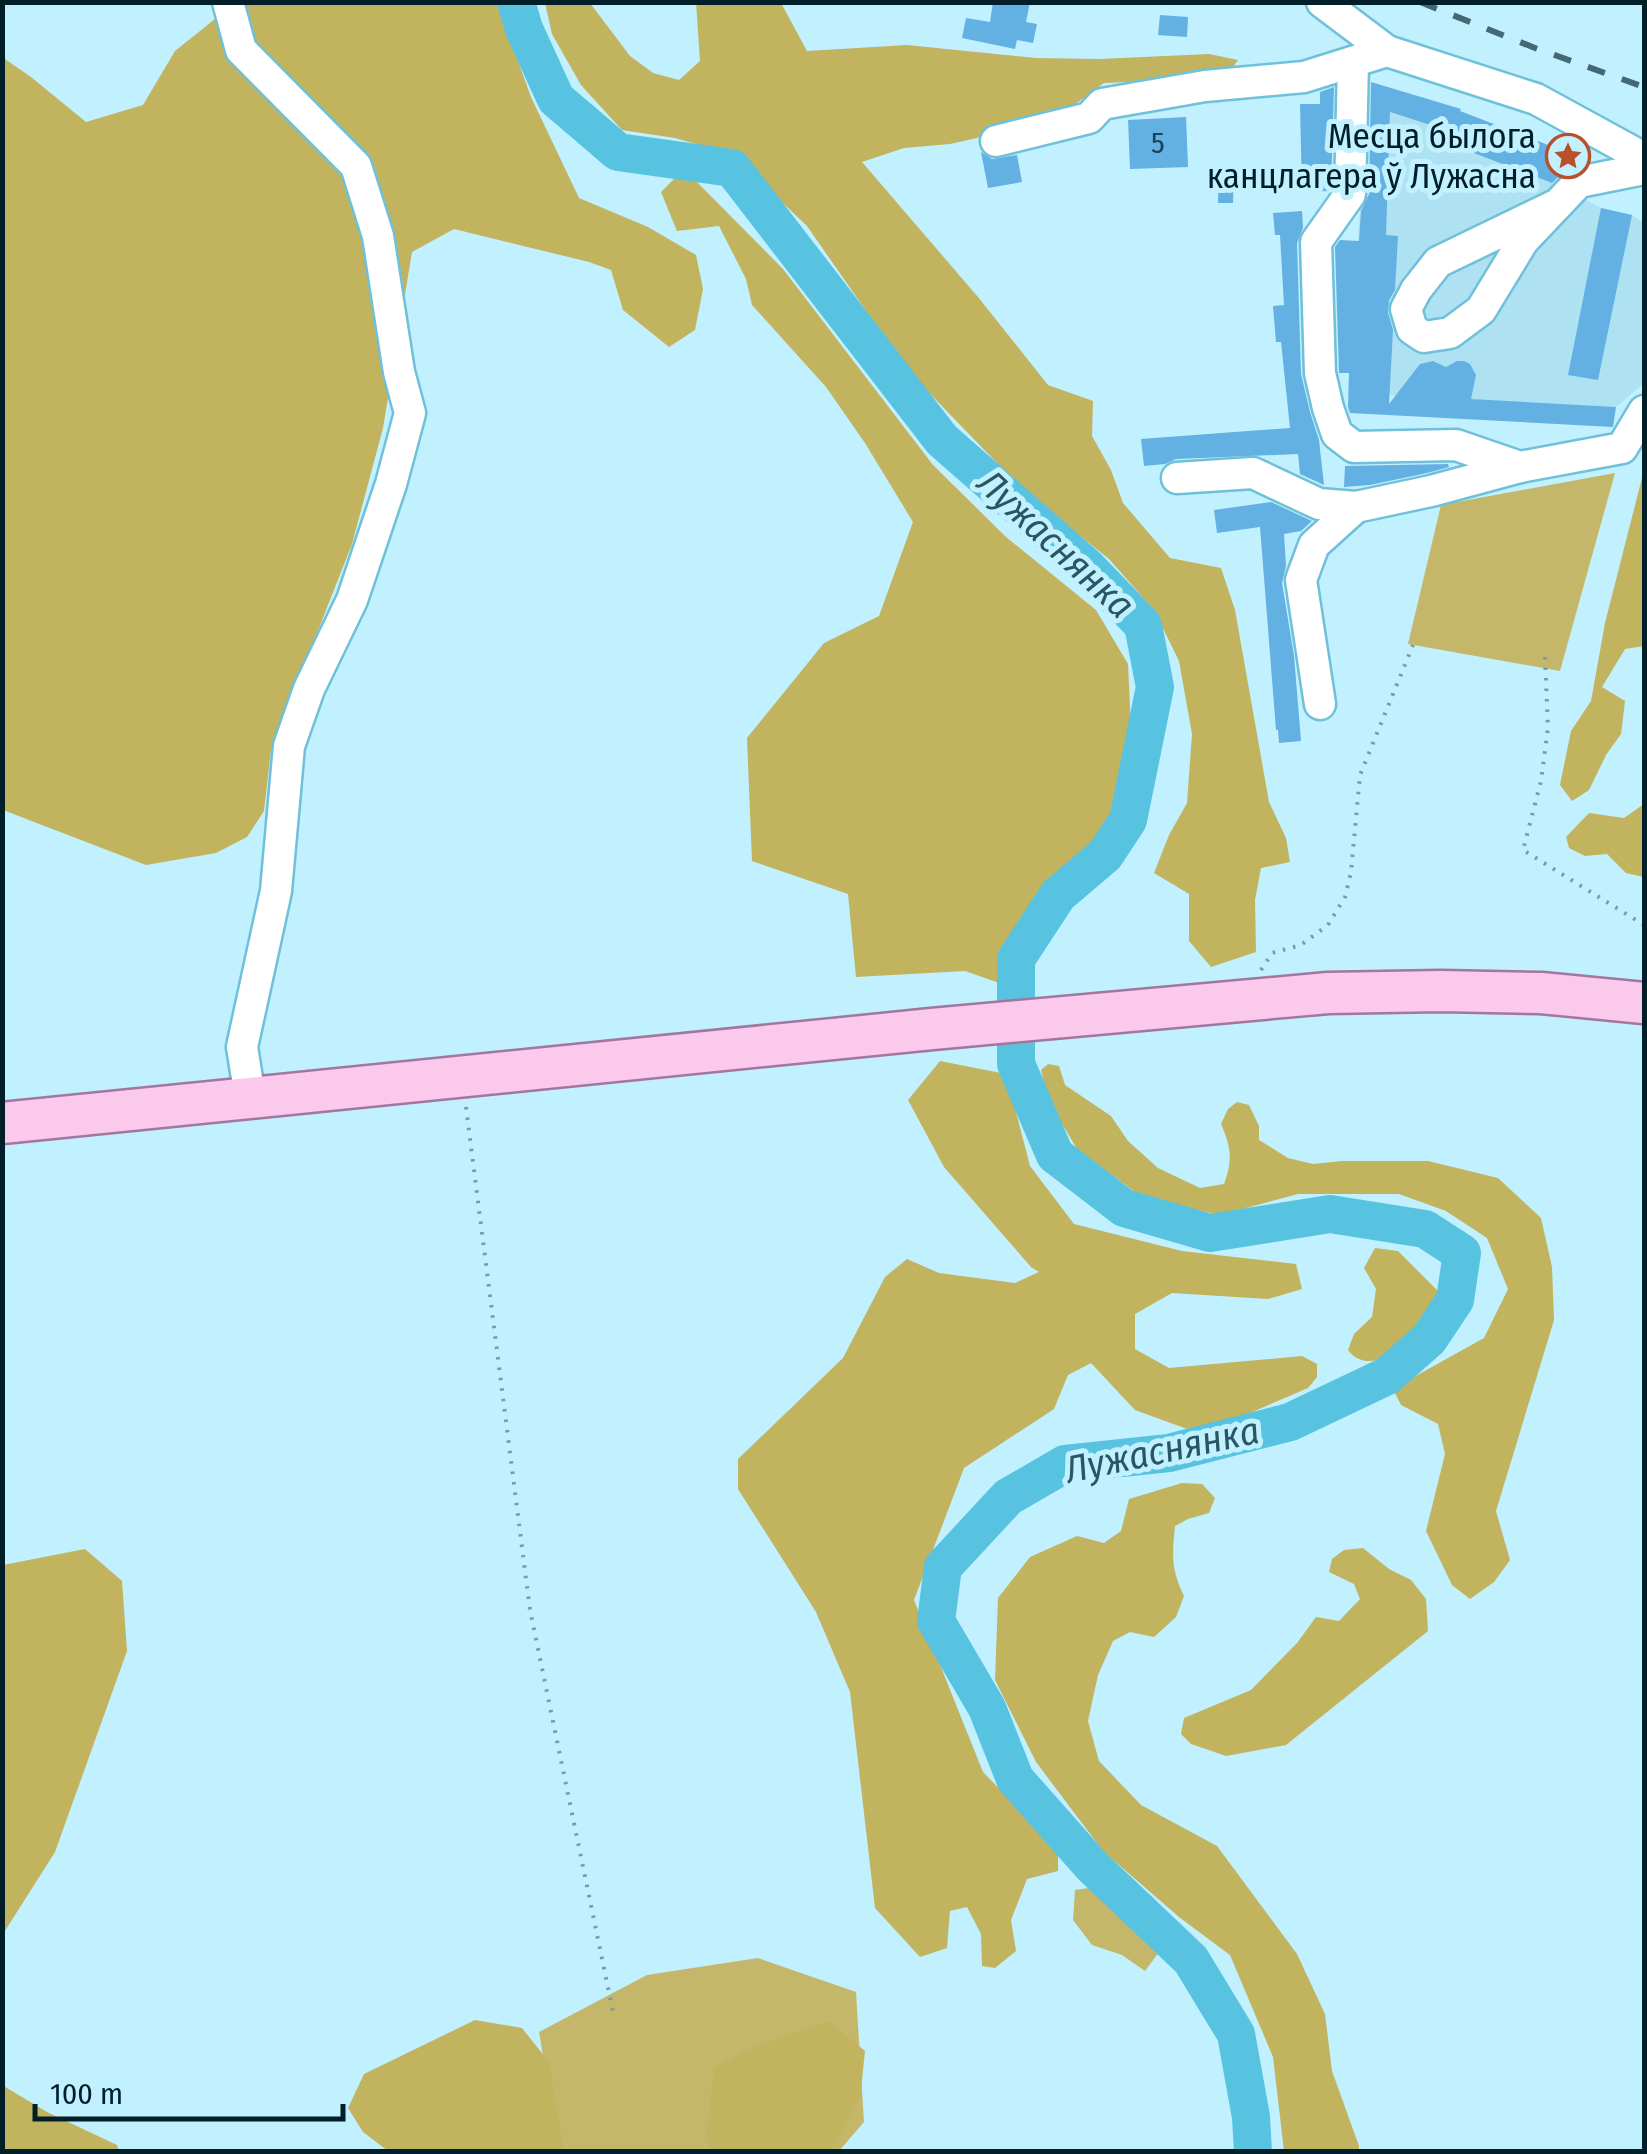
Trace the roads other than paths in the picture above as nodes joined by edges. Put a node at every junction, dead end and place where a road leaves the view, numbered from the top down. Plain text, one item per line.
1 (228, 2) edge
2 (1322, 2) edge
3 (1387, 52) junction
4 (1353, 62) junction
5 (996, 141) dead end
6 (1644, 158) edge
7 (1644, 169) edge
8 (1558, 204) junction
9 (1644, 411) edge
10 (1520, 467) junction
11 (1177, 478) dead end
12 (1356, 507) junction
13 (1320, 704) dead end
14 (1644, 1003) edge
15 (250, 1097) junction
16 (2, 1122) edge

1 - 15 street
2 - 3 street
3 - 4 street
3 - 6 street
4 - 5 street
4 - 10 street
7 - 8 street
8 - 8 street
9 - 10 street
10 - 12 street
11 - 12 street
12 - 13 street
14 - 15 main road
15 - 16 main road

